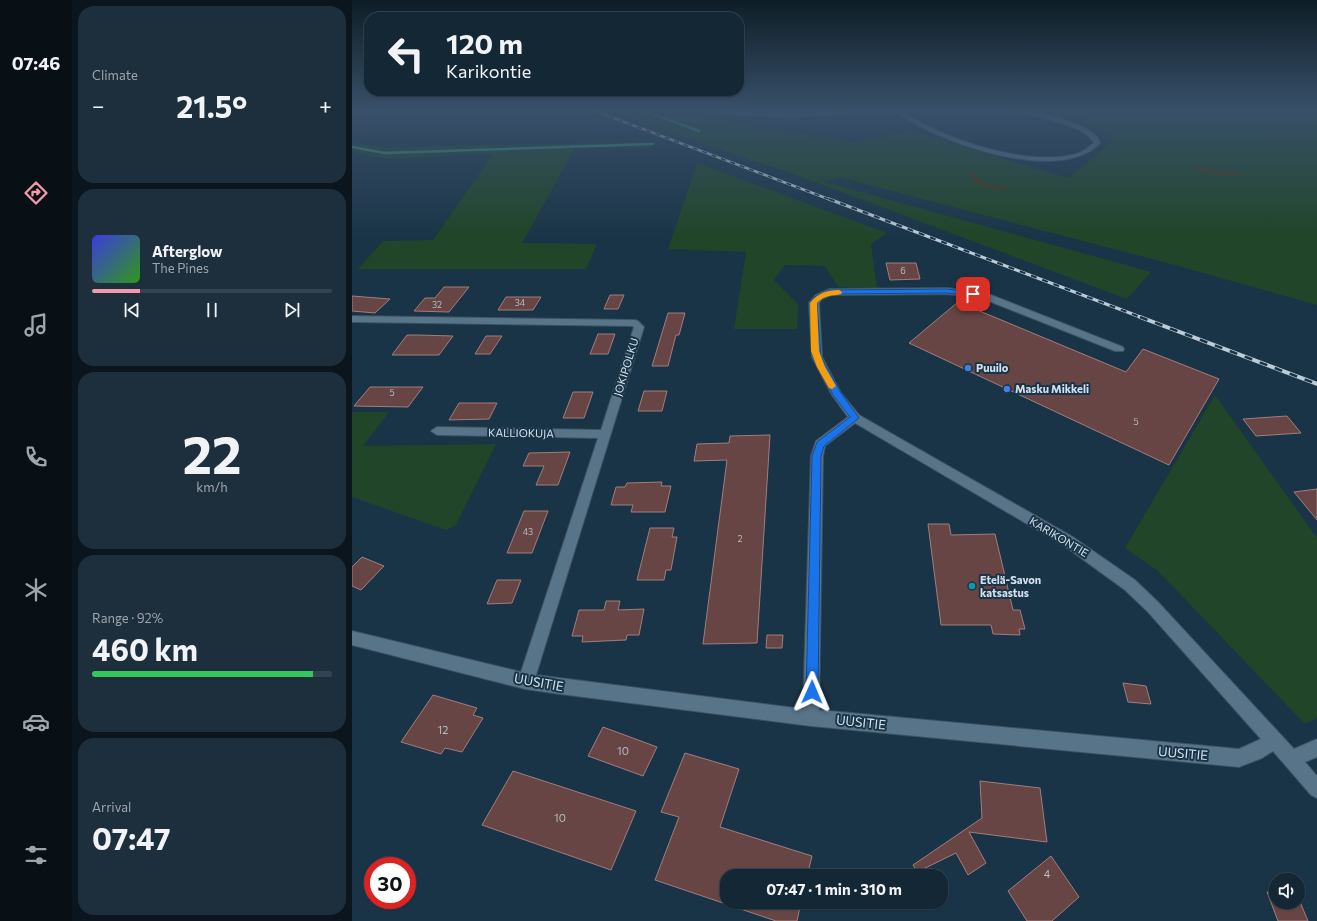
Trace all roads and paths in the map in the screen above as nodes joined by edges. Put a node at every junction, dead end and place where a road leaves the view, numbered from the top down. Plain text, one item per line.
1 (995, 152) edge
2 (1085, 152) edge
3 (352, 319) edge
4 (1119, 349) dead end
5 (855, 418) junction
6 (438, 431) dead end
7 (605, 434) junction
8 (352, 638) edge
9 (525, 681) junction
10 (811, 718) junction
11 (1275, 740) junction
12 (1317, 748) edge
13 (1292, 759) junction
14 (1317, 789) edge

1 - 2 street
3 - 7 street, JOKIPOLKU
4 - 5 street, KARIKONTIE
5 - 10 street
5 - 11 street, KARIKONTIE
6 - 7 street, KALLIOKUJA
7 - 9 street, JOKIPOLKU
8 - 9 street, UUSITIE
9 - 10 street, UUSITIE
10 - 11 street, UUSITIE
11 - 13 street, KARIKONTIE
12 - 13 street
13 - 14 street, KARIKONTIE

